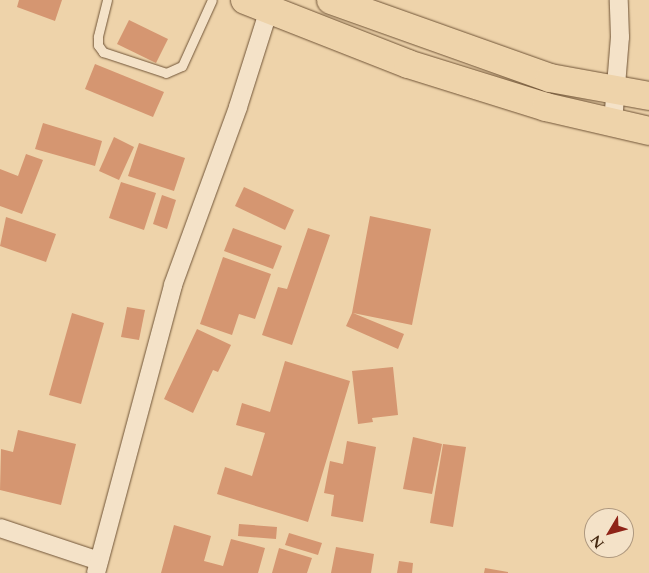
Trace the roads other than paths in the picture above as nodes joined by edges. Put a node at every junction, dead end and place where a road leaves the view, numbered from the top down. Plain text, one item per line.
1 (107, 0) edge
2 (212, 0) edge
3 (331, 0) edge
4 (619, 0) edge
5 (262, 3) edge
6 (614, 89) junction
7 (649, 96) edge
8 (613, 122) junction
9 (649, 131) edge
10 (0, 528) edge
11 (97, 567) edge

1 - 2 lane
3 - 6 main road
4 - 6 street
5 - 8 main road
5 - 11 street
6 - 7 main road
6 - 8 street
8 - 9 main road
10 - 11 street

